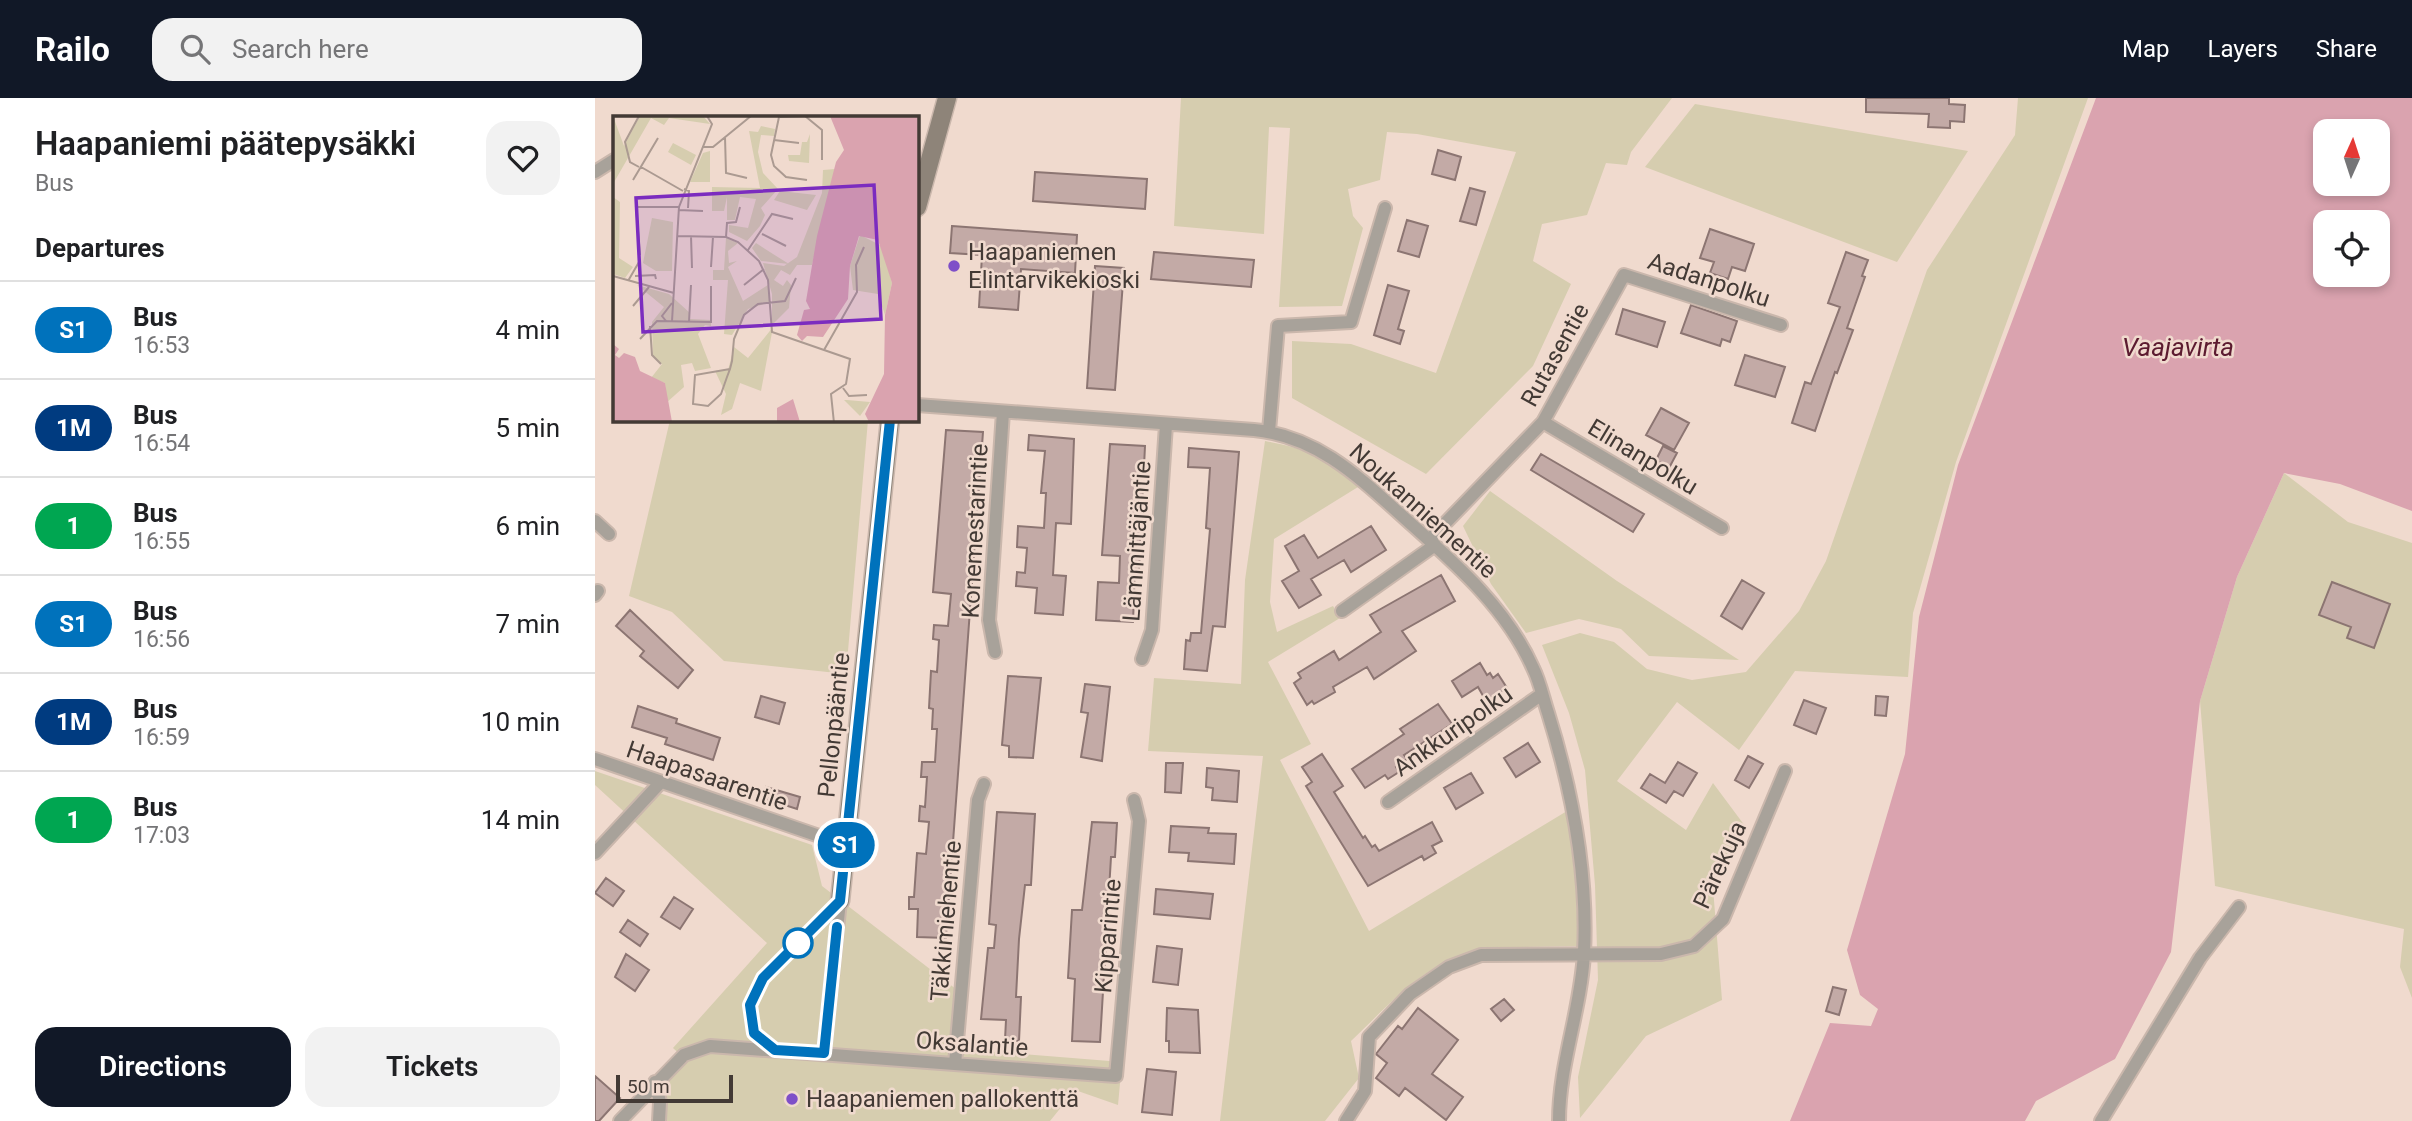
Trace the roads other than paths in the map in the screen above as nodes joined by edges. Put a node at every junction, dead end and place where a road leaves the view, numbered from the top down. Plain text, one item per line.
1 (947, 98) edge
2 (613, 161) edge
3 (595, 172) edge
4 (919, 185) edge
5 (1385, 208) dead end
6 (1624, 275) joint
7 (1781, 325) dead end
8 (919, 405) edge
9 (1003, 412) junction
10 (890, 422) edge
11 (1543, 422) junction
12 (1166, 425) junction
13 (1269, 431) junction
14 (595, 521) edge
15 (1722, 528) dead end
16 (609, 534) dead end
17 (1432, 543) junction
18 (1342, 611) dead end
19 (995, 652) dead end
20 (1142, 659) dead end
21 (1542, 694) junction
22 (595, 759) edge
23 (1785, 771) dead end
24 (660, 783) junction
25 (984, 783) dead end
26 (1134, 800) dead end
27 (1388, 802) dead end
28 (847, 841) junction
29 (595, 853) edge
30 (840, 901) joint
31 (2239, 906) dead end
32 (1584, 953) junction
33 (824, 1053) junction
34 (955, 1064) junction
35 (1116, 1076) joint
36 (655, 1082) junction
37 (619, 1121) edge
38 (659, 1121) edge
39 (1346, 1121) edge
40 (1559, 1121) edge
41 (2101, 1121) edge

1 - 4 street
2 - 3 street
5 - 13 street
6 - 7 street, Aadanpolku
6 - 11 street, Rutasentie
8 - 9 street, Noukanniementie
9 - 12 street, Noukanniementie
9 - 19 street, Konemestarintie
10 - 28 street, Pellonpääntie
11 - 15 street, Elinanpolku
11 - 17 street, Rutasentie
12 - 13 street, Noukanniementie
12 - 20 street, Lämmittäjäntie
13 - 17 street, Noukanniementie
14 - 16 street
17 - 18 street, Rutasentie
17 - 21 street, Noukanniementie
21 - 27 street, Ankkuripolku
21 - 32 street, Noukanniementie
22 - 24 street, Haapasaarentie
23 - 32 street, Pärekuja
24 - 28 street, Haapasaarentie
24 - 29 street
25 - 34 street, Täkkimiehentie
26 - 35 street, Kipparintie
28 - 30 street, Pellonpääntie
30 - 33 street, Pellonpääntie
31 - 41 street
32 - 39 street, Pärekuja
32 - 40 street, Noukanniementie
33 - 34 street, Oksalantie
33 - 36 street
34 - 35 street, Oksalantie
36 - 37 street
36 - 38 street

